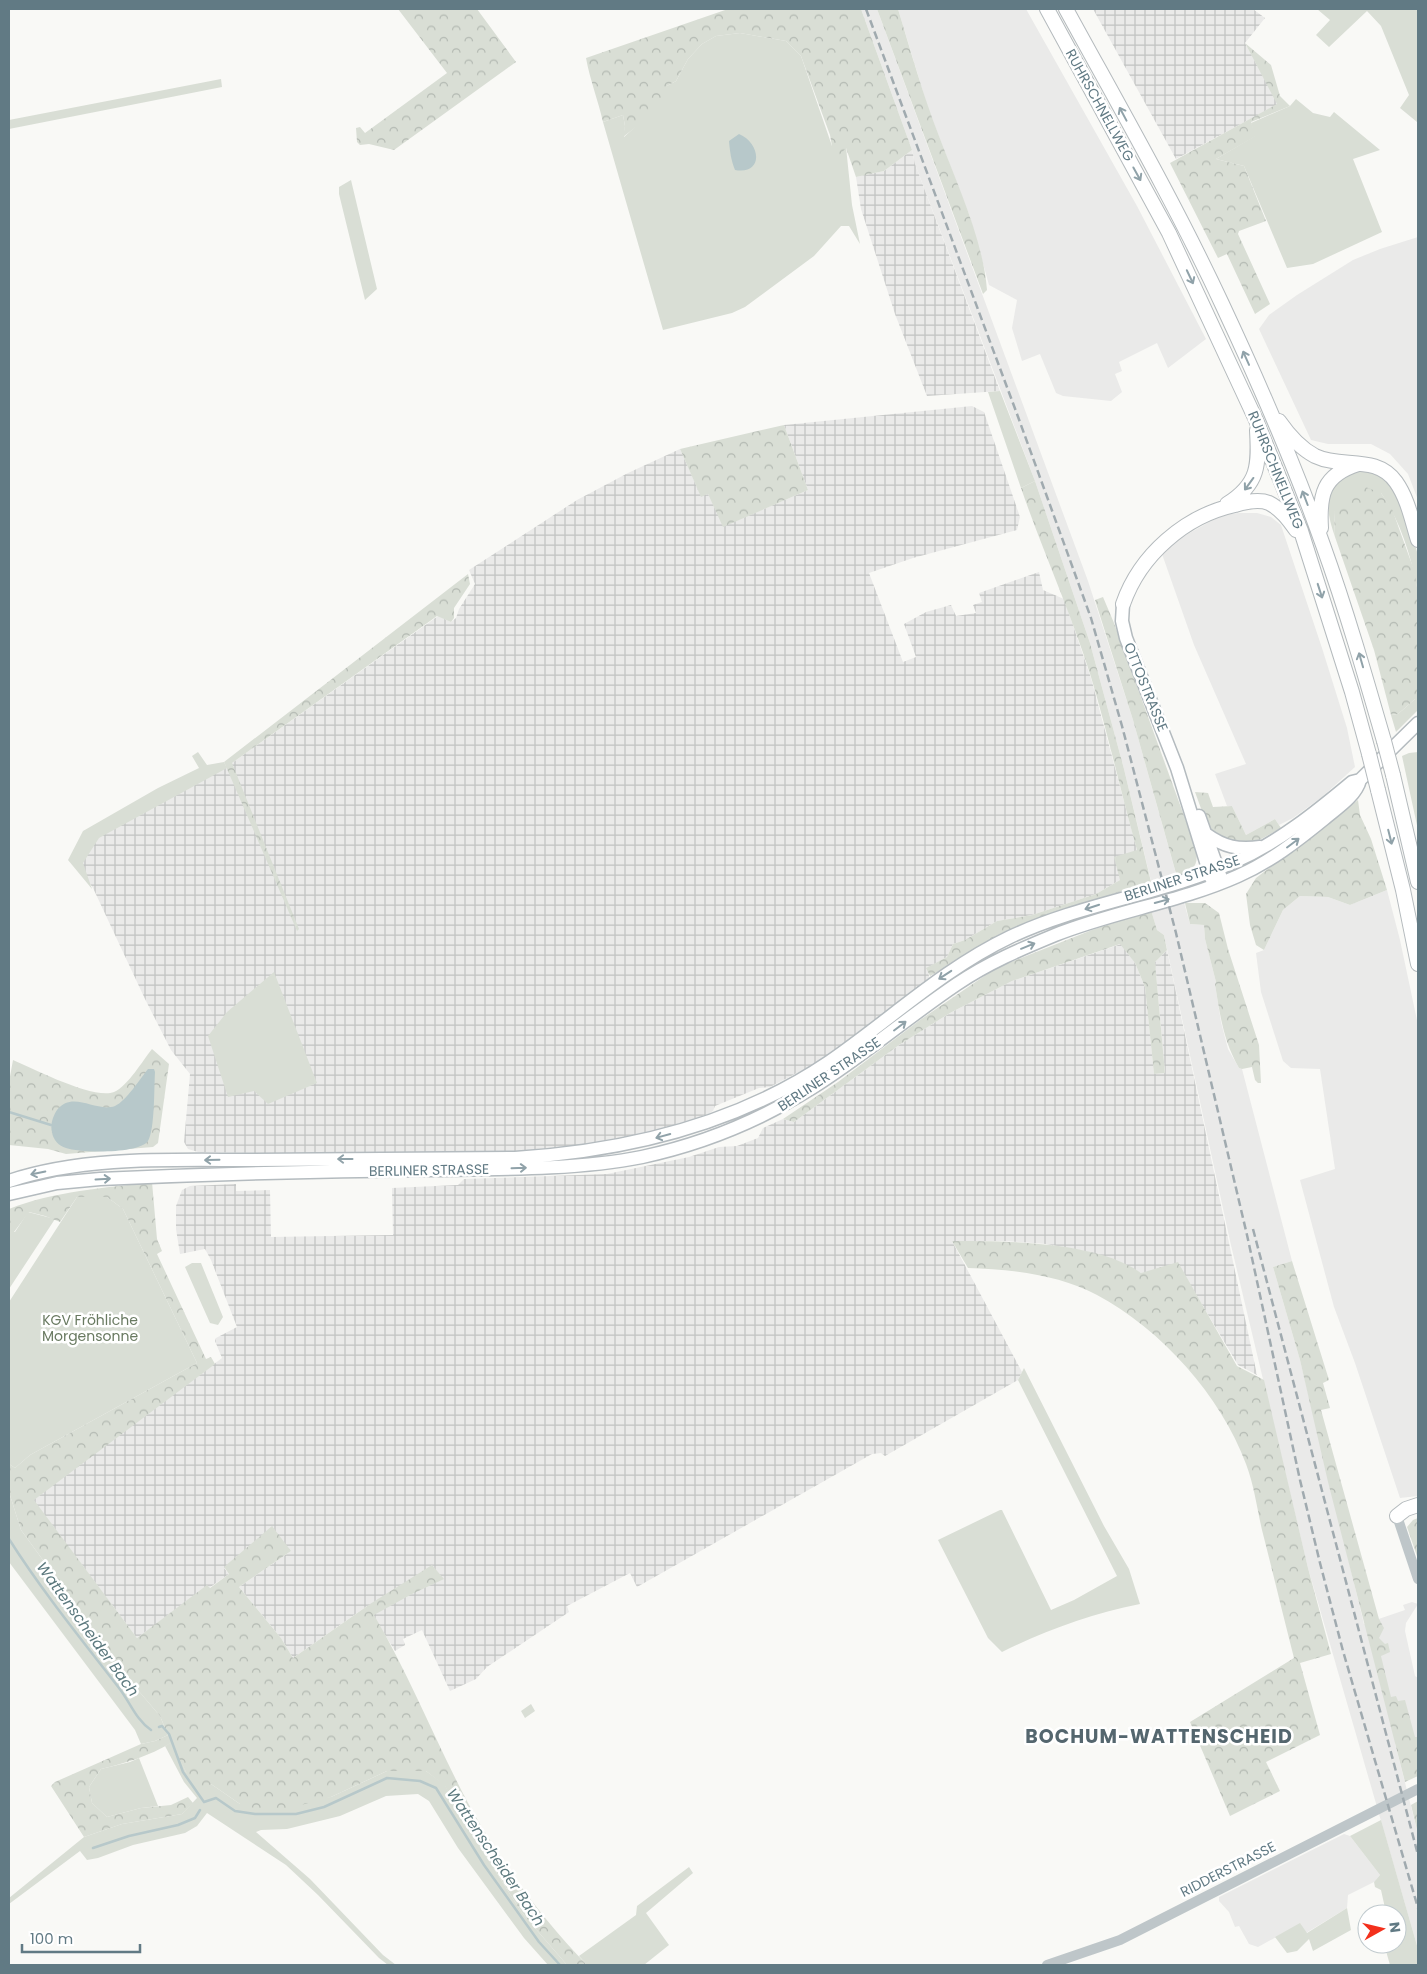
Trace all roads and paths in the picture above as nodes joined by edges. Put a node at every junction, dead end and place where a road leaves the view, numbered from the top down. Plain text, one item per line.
1 (1047, 9) edge
2 (1066, 9) edge
3 (1266, 403) junction
4 (1256, 420) junction
5 (1358, 464) junction
6 (1220, 508) junction
7 (1418, 540) edge
8 (1322, 543) junction
9 (1305, 545) junction
10 (1123, 604) joint
11 (1418, 723) edge
12 (1178, 768) junction
13 (1360, 780) junction
14 (1206, 834) junction
15 (1265, 846) junction
16 (1214, 870) junction
17 (1418, 882) edge
18 (1218, 884) junction
19 (1418, 964) edge
20 (729, 1114) junction
21 (737, 1128) junction
22 (170, 1161) junction
23 (167, 1176) junction
24 (9, 1181) edge
25 (9, 1194) edge
26 (1418, 1505) edge
27 (1418, 1515) edge
28 (1397, 1516) junction
29 (1418, 1579) edge
30 (1418, 1788) edge
31 (1047, 1965) edge

1 -> 4 highway, RUHRSCHNELLWEG
3 -> 2 highway, RUHRSCHNELLWEG
3 - 5 highway
8 -> 3 highway, RUHRSCHNELLWEG
4 -> 6 highway
4 - 9 highway, RUHRSCHNELLWEG
5 - 7 highway
5 - 8 highway
6 - 9 highway
6 - 10 highway
17 -> 8 highway, RUHRSCHNELLWEG, bridge
9 -> 19 highway, RUHRSCHNELLWEG, bridge
10 - 12 main road, OTTOSTRASSE
11 - 13 main road, BERLINER STRASSE
12 - 14 main road, OTTOSTRASSE
12 - 16 main road, OTTOSTRASSE
13 - 15 main road, BERLINER STRASSE
18 -> 13 main road, BERLINER STRASSE
14 - 15 main road
14 - 16 main road, OTTOSTRASSE
15 - 16 main road, BERLINER STRASSE
16 - 18 main road, OTTOSTRASSE
16 -> 20 main road, BERLINER STRASSE
21 -> 18 main road, BERLINER STRASSE
20 - 21 main road
20 -> 22 main road, BERLINER STRASSE
23 -> 21 main road, BERLINER STRASSE
22 - 23 main road
22 -> 24 main road, BERLINER STRASSE
25 -> 23 main road, BERLINER STRASSE
26 - 28 highway
27 - 28 highway
28 - 29 street
30 - 31 street, RIDDERSTRASSE

